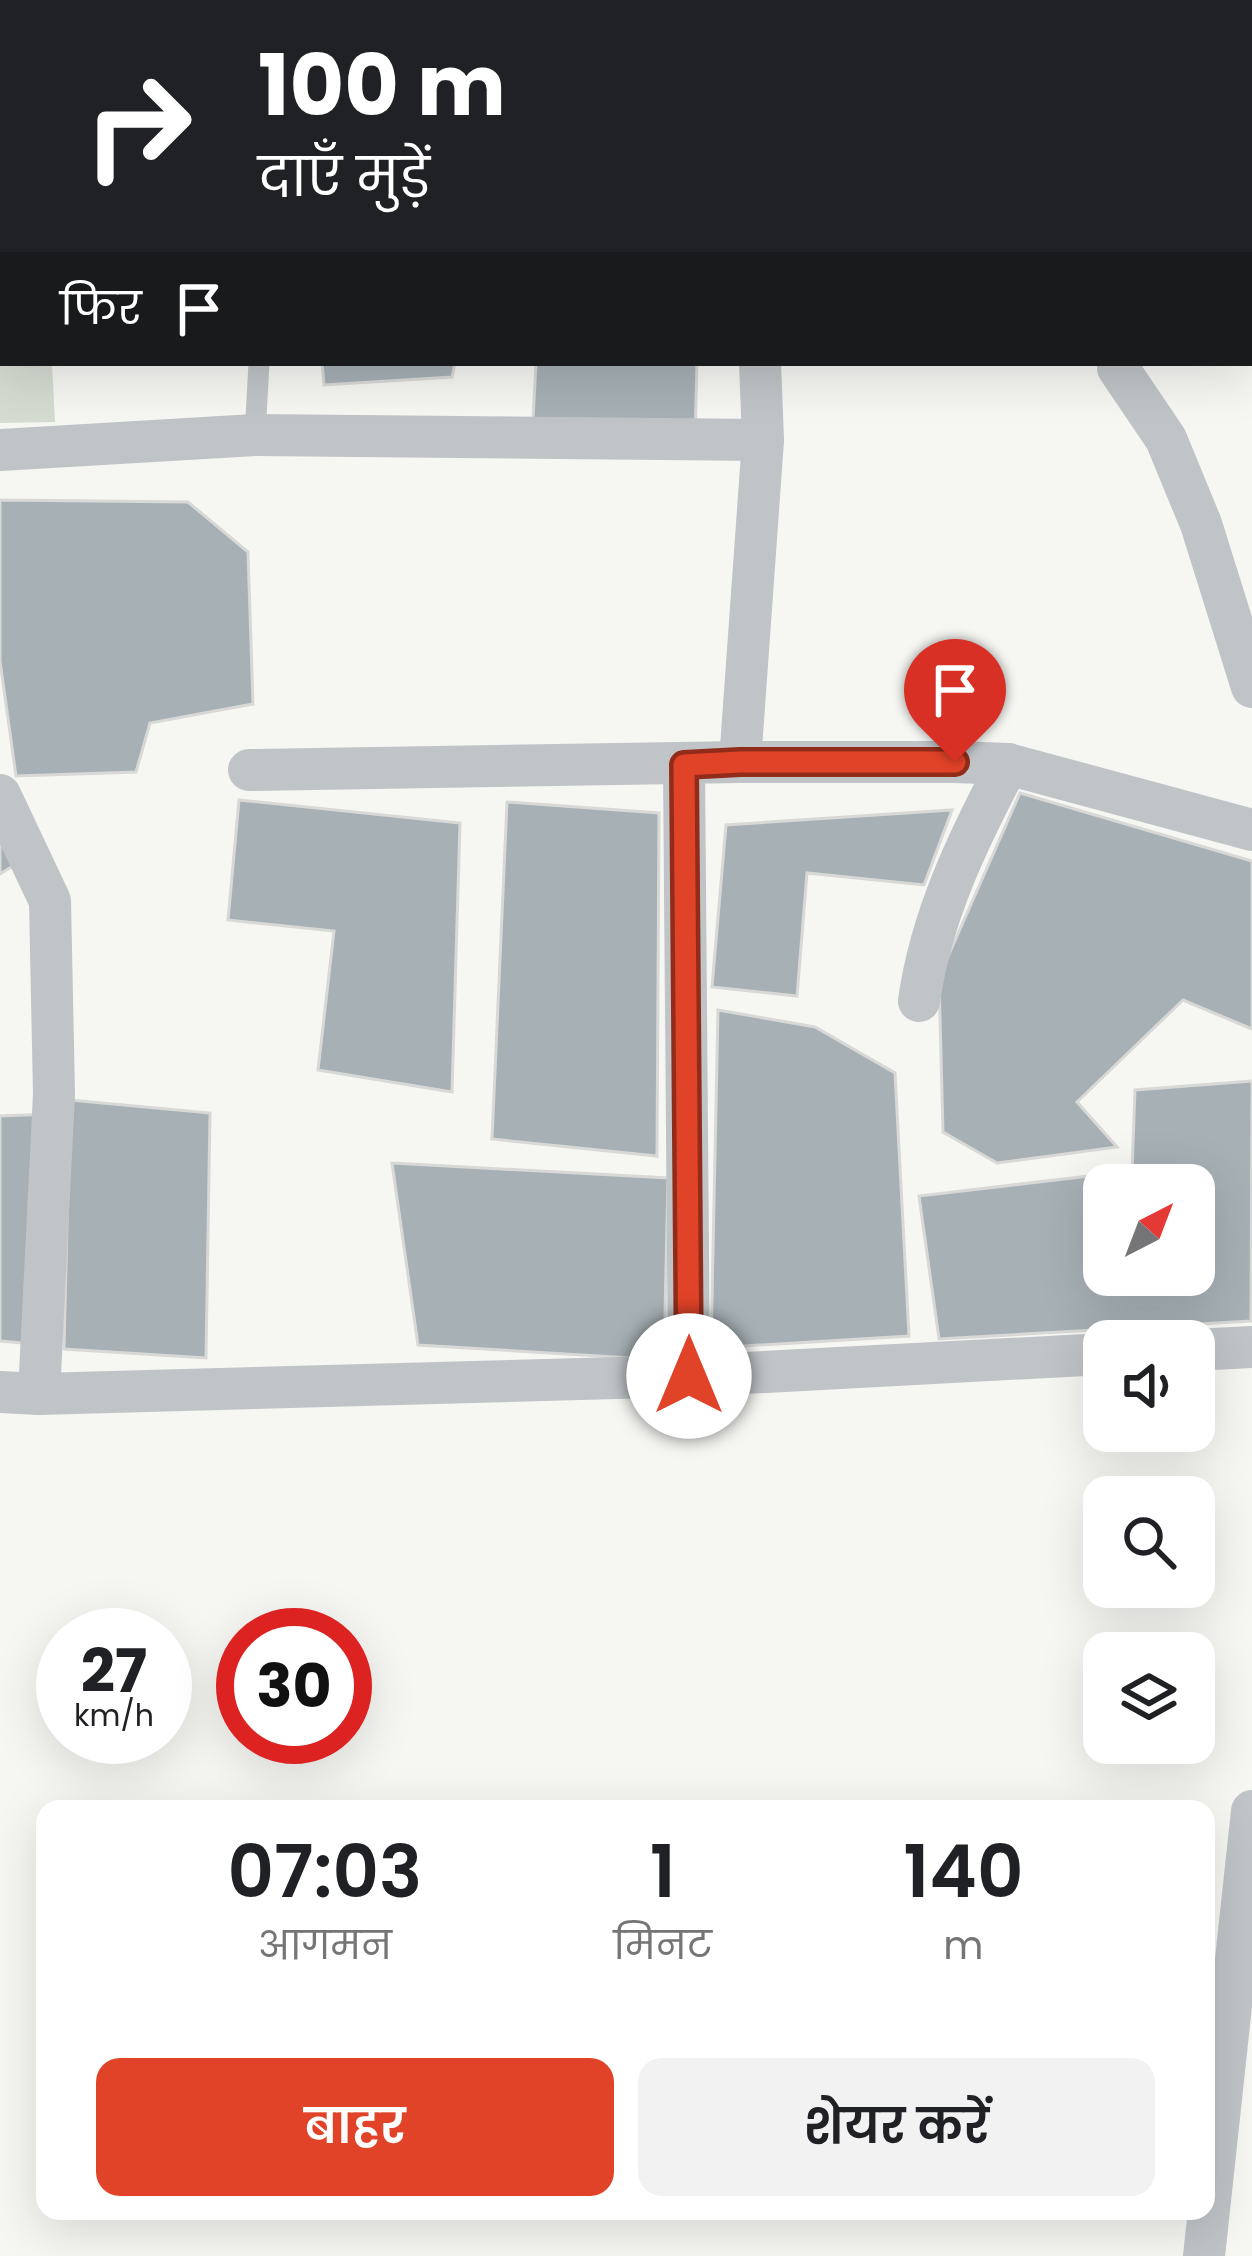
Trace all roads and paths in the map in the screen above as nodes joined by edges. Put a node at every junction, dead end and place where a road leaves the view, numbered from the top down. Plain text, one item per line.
1 (259, 366) edge
2 (760, 366) edge
3 (1120, 366) edge
4 (255, 435) junction
5 (763, 440) junction
6 (0, 450) edge
7 (1252, 687) edge
8 (740, 762) junction
9 (1008, 764) junction
10 (684, 765) junction
11 (249, 770) dead end
12 (0, 795) edge
13 (1252, 830) edge
14 (919, 1001) dead end
15 (1252, 1347) edge
16 (1215, 1349) edge
17 (1083, 1355) edge
18 (689, 1376) junction
19 (20, 1393) edge
20 (1252, 1811) edge
21 (1215, 2154) edge
22 (1208, 2220) edge
23 (1204, 2256) edge

1 - 4 lane
2 - 5 street
3 - 7 street
4 - 5 street
4 - 6 street
5 - 8 street
8 - 9 street
8 - 10 street
9 - 13 street
9 - 14 street
10 - 11 street
10 - 18 street
12 - 19 street
15 - 16 street
17 - 18 street
18 - 19 street
20 - 21 street
22 - 23 street

